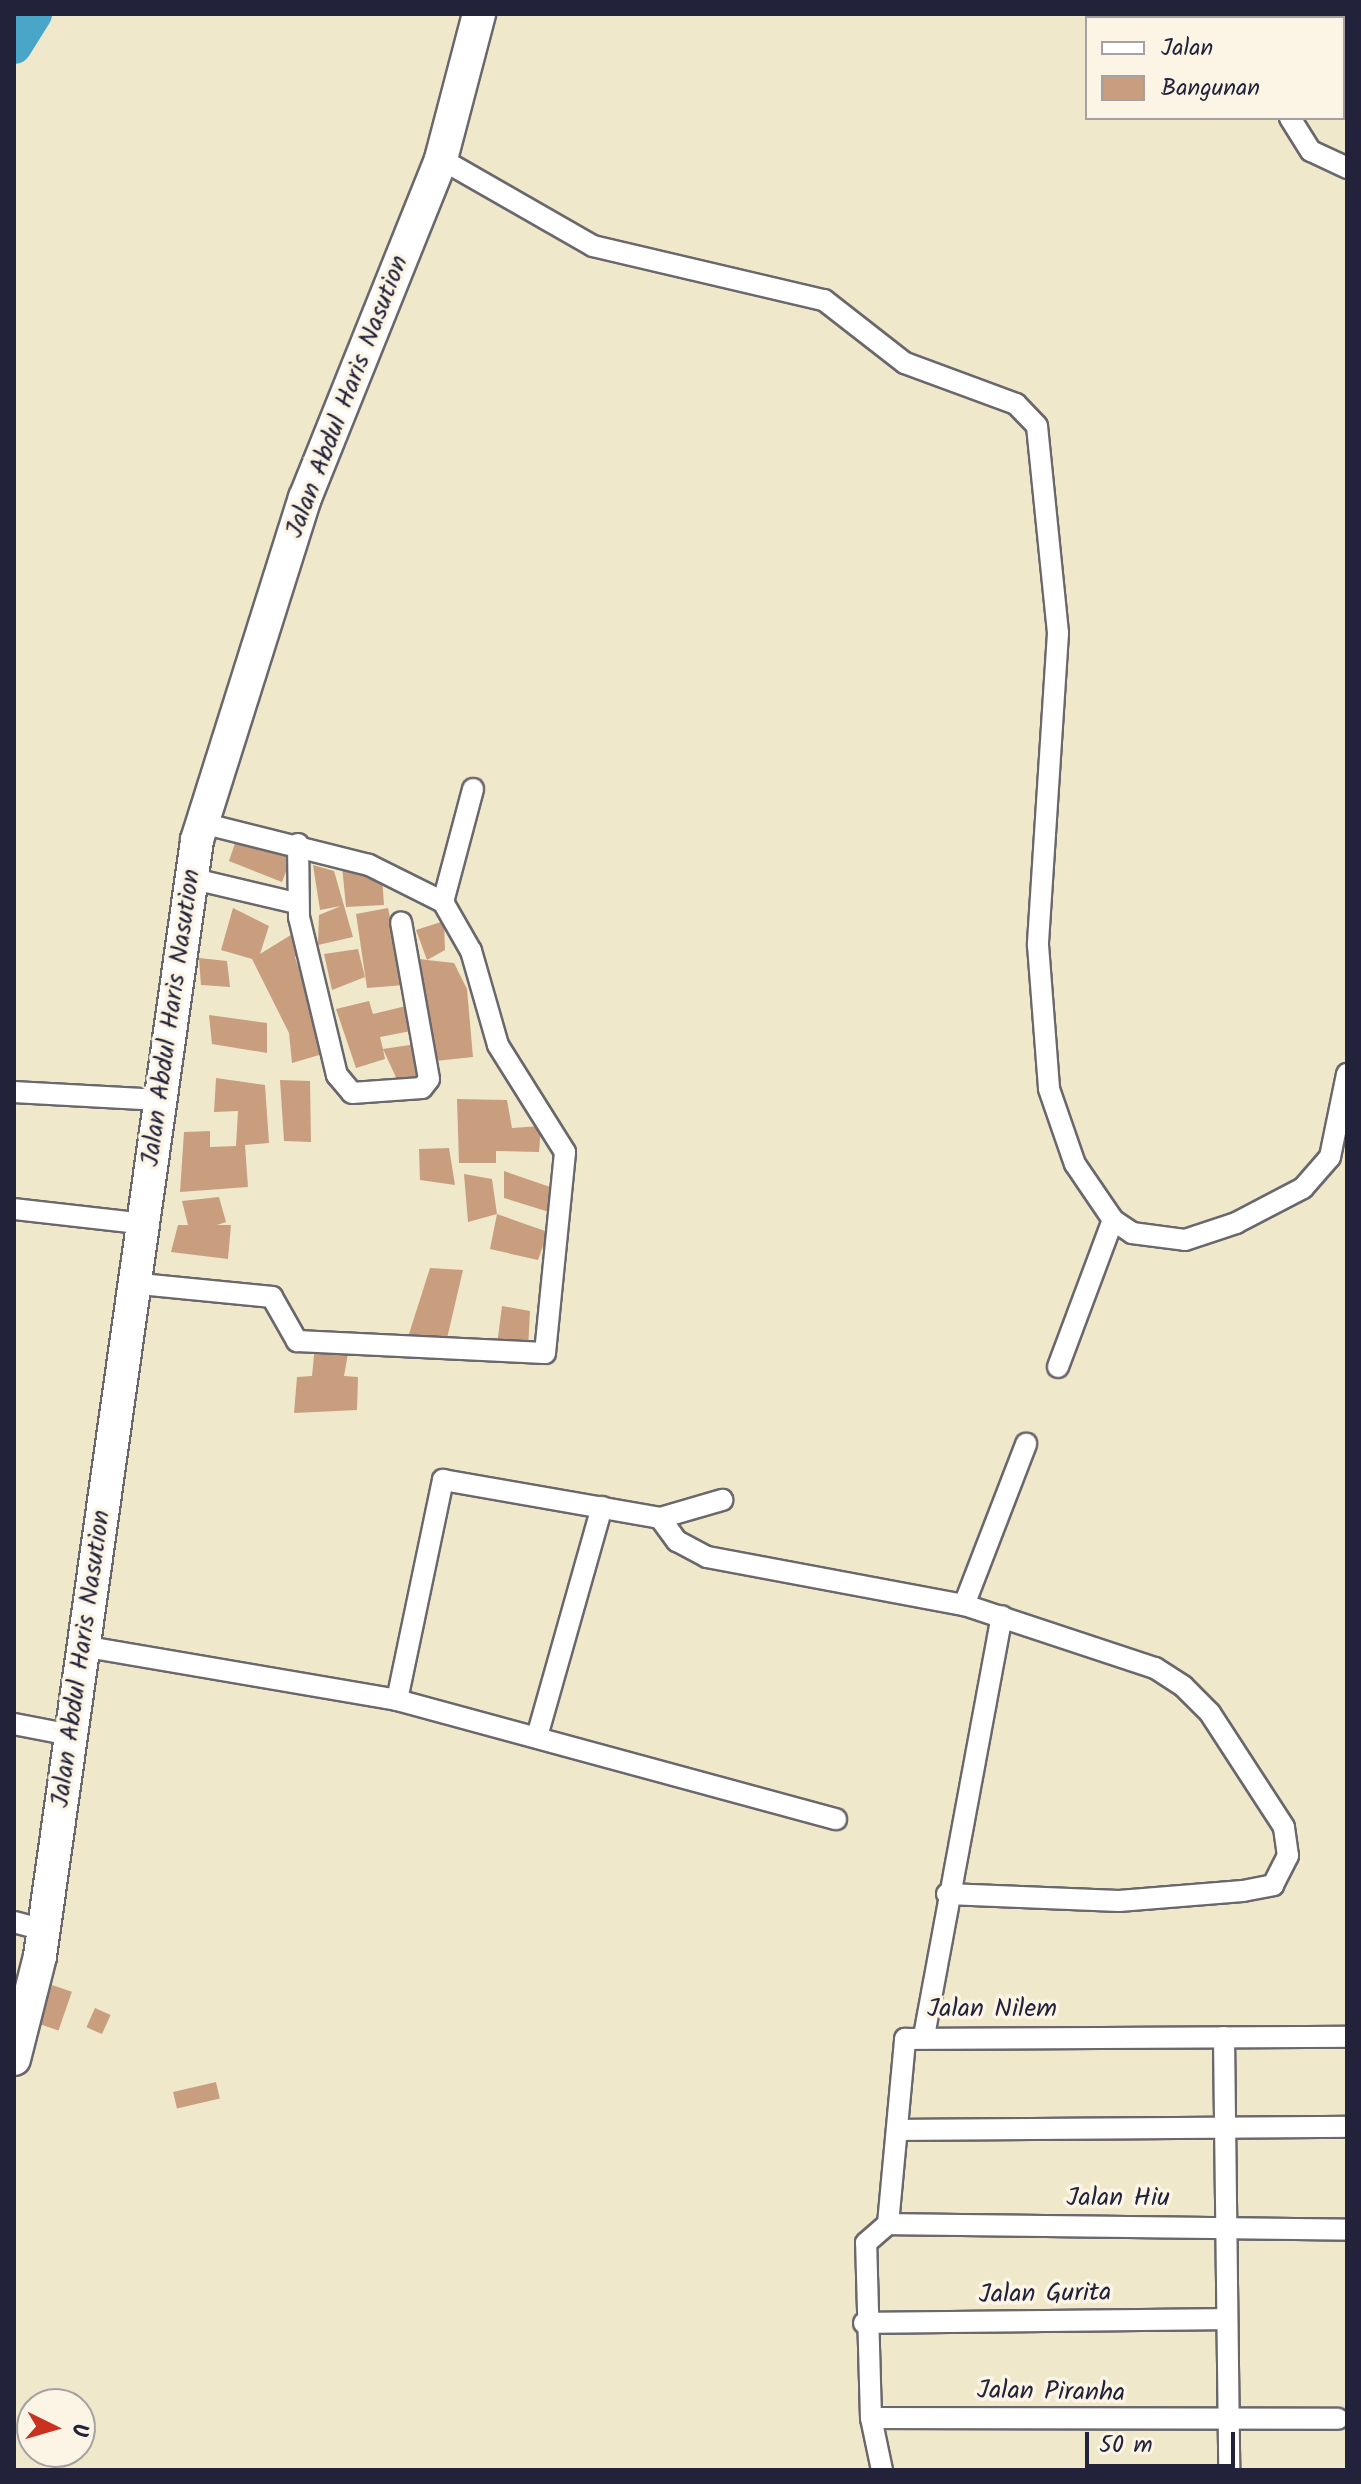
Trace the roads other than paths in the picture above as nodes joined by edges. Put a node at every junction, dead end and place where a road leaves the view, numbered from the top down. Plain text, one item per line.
1 (479, 14) edge
2 (1291, 120) edge
3 (441, 159) junction
4 (1347, 168) edge
5 (473, 789) dead end
6 (202, 823) junction
7 (298, 844) junction
8 (190, 878) junction
9 (443, 902) junction
10 (296, 903) junction
11 (401, 922) dead end
12 (1347, 1074) edge
13 (14, 1092) edge
14 (160, 1100) junction
15 (14, 1209) edge
16 (1113, 1220) junction
17 (146, 1224) junction
18 (140, 1284) junction
19 (1058, 1367) dead end
20 (1026, 1444) dead end
21 (722, 1500) dead end
22 (602, 1507) junction
23 (660, 1518) junction
24 (964, 1605) junction
25 (1002, 1616) junction
26 (82, 1646) junction
27 (397, 1700) junction
28 (14, 1724) edge
29 (538, 1733) junction
30 (71, 1735) junction
31 (836, 1819) dead end
32 (947, 1894) junction
33 (29, 1926) edge
34 (924, 2036) junction
35 (1224, 2037) junction
36 (1347, 2037) edge
37 (14, 2059) edge
38 (1347, 2127) edge
39 (898, 2130) junction
40 (1226, 2131) junction
41 (888, 2224) junction
42 (1227, 2226) junction
43 (1347, 2230) edge
44 (1227, 2319) junction
45 (864, 2323) junction
46 (1338, 2419) dead end
47 (1231, 2421) junction
48 (872, 2427) junction
49 (882, 2470) edge
50 (1229, 2470) edge

1 - 3 main road, Jalan Abdul Haris Nasution
2 - 4 street
3 - 6 main road, Jalan Abdul Haris Nasution
3 - 16 street
5 - 9 street
6 - 7 street
6 - 8 main road, Jalan Abdul Haris Nasution
7 - 9 street
7 - 10 street
8 - 10 street
8 - 14 main road, Jalan Abdul Haris Nasution
9 - 18 street
10 - 11 street
12 - 16 street
13 - 14 street
14 - 17 main road, Jalan Abdul Haris Nasution
15 - 17 street
16 - 19 street
17 - 18 main road, Jalan Abdul Haris Nasution
18 - 26 main road, Jalan Abdul Haris Nasution
20 - 24 street
21 - 23 street
22 - 23 street
22 - 27 street
22 - 29 street
23 - 24 street
24 - 25 street
25 - 32 street
25 - 32 street
26 - 27 street
26 - 30 main road, Jalan Abdul Haris Nasution
27 - 29 street
28 - 30 street
29 - 31 street
30 - 33 main road, Jalan Abdul Haris Nasution
32 - 34 street
33 - 37 main road, Jalan Abdul Haris Nasution
34 - 35 street, Jalan Nilem
34 - 39 street, Jalan Nilem
35 - 36 street, Jalan Nilem
35 - 40 street
38 - 40 street
39 - 40 street
39 - 41 street, Jalan Nilem
40 - 42 street
41 - 42 street, Jalan Hiu
41 - 45 street
42 - 43 street, Jalan Hiu
42 - 44 street
44 - 45 street, Jalan Gurita
44 - 47 street
45 - 48 street
46 - 47 street, Jalan Piranha
47 - 48 street, Jalan Piranha
47 - 50 street
48 - 49 street

